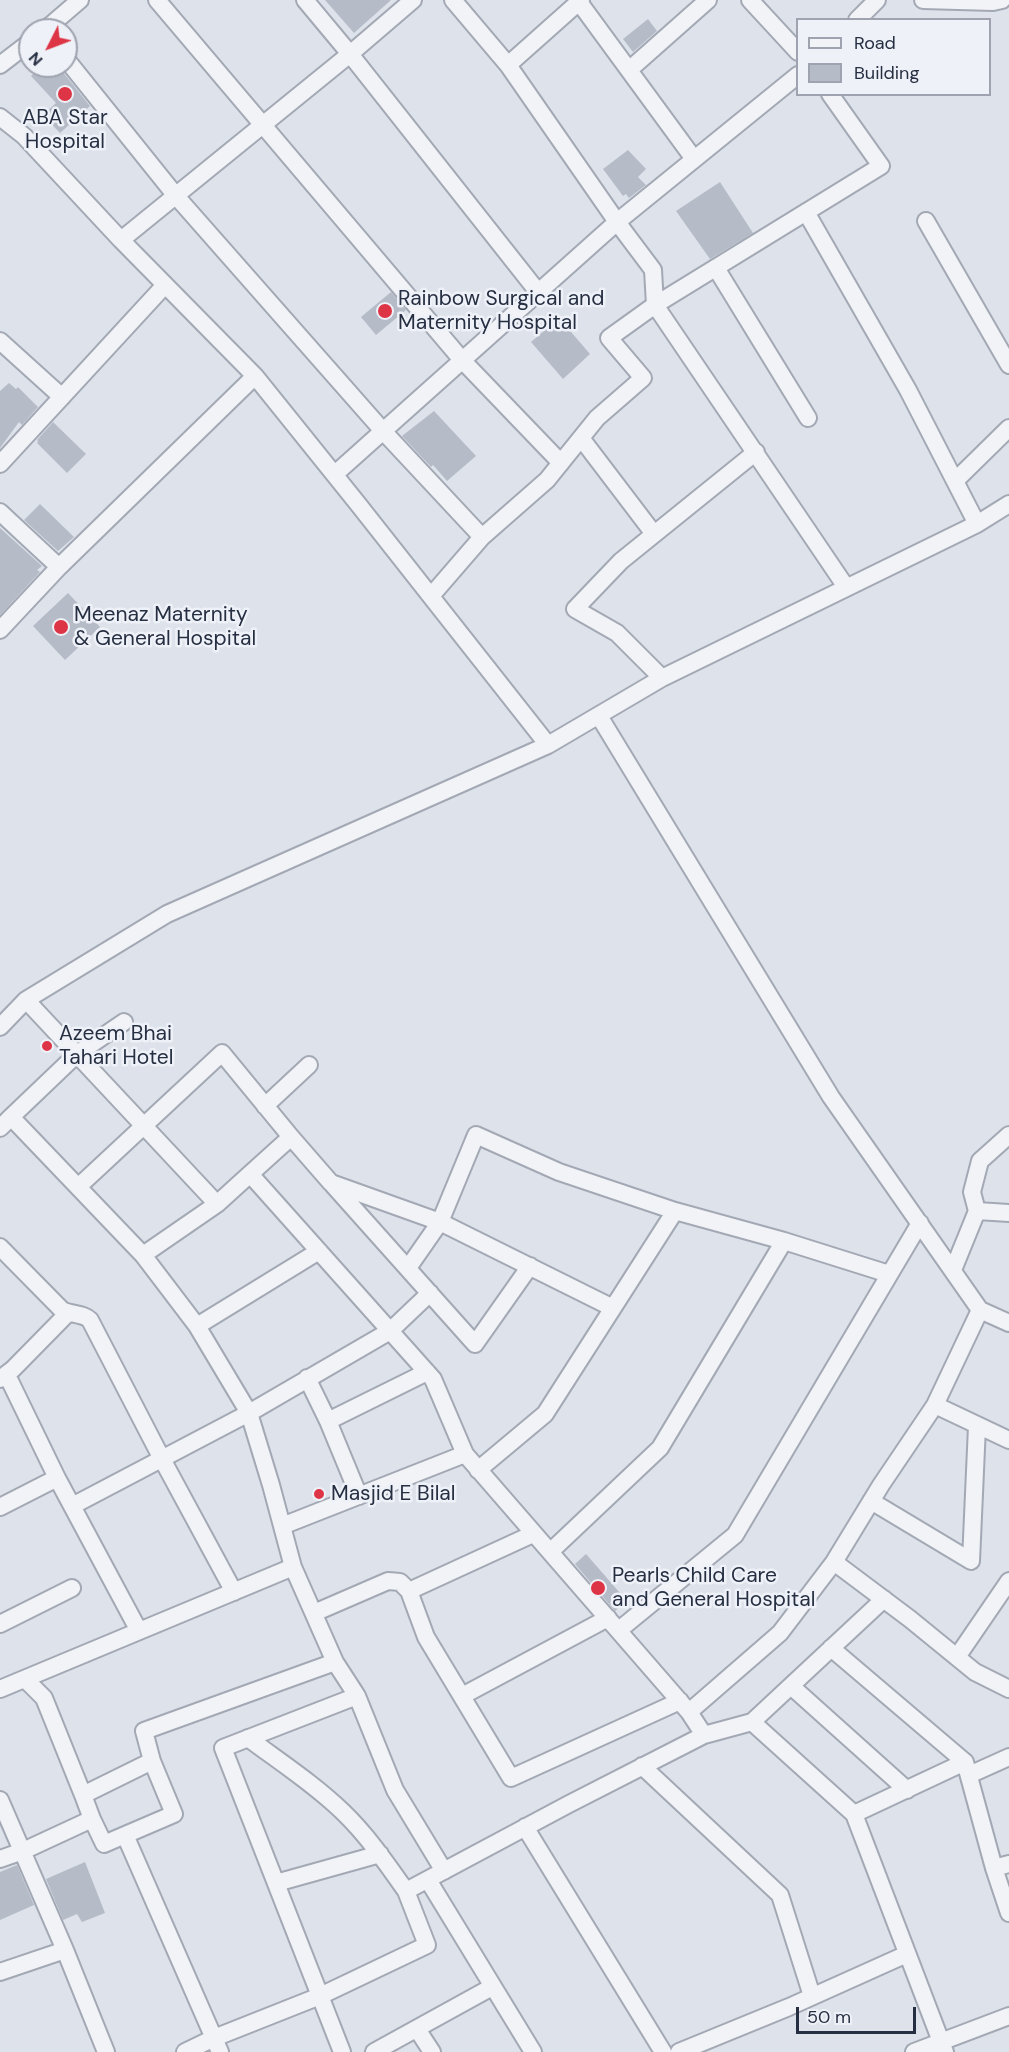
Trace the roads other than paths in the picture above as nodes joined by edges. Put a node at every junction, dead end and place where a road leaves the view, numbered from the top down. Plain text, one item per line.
1 (80, 0) edge
2 (157, 0) edge
3 (305, 0) edge
4 (413, 0) edge
5 (453, 0) edge
6 (708, 0) edge
7 (750, 0) edge
8 (877, 0) edge
9 (923, 0) edge
10 (1002, 0) edge
11 (580, 1) edge
12 (59, 18) edge
13 (858, 18) edge
14 (796, 50) edge
15 (18, 51) edge
16 (350, 54) junction
17 (0, 65) edge
18 (508, 65) junction
19 (629, 70) junction
20 (78, 74) edge
21 (796, 77) edge
22 (831, 96) edge
23 (0, 117) edge
24 (263, 125) junction
25 (694, 159) junction
26 (176, 196) junction
27 (806, 212) junction
28 (927, 220) dead end
29 (617, 222) junction
30 (120, 240) junction
31 (716, 268) junction
32 (165, 285) junction
33 (538, 292) junction
34 (655, 305) junction
35 (0, 341) edge
36 (462, 360) junction
37 (1009, 364) edge
38 (255, 376) junction
39 (62, 397) junction
40 (808, 418) dead end
41 (1009, 428) edge
42 (383, 431) junction
43 (581, 438) junction
44 (756, 452) junction
45 (561, 463) junction
46 (0, 464) edge
47 (335, 474) junction
48 (956, 480) junction
49 (1009, 504) edge
50 (0, 512) edge
51 (977, 524) junction
52 (654, 534) junction
53 (482, 537) junction
54 (59, 567) junction
55 (846, 587) junction
56 (431, 596) junction
57 (0, 630) edge
58 (662, 678) junction
59 (599, 716) junction
60 (548, 745) junction
61 (26, 1000) junction
62 (124, 1022) dead end
63 (0, 1027) edge
64 (77, 1054) junction
65 (309, 1065) dead end
66 (265, 1106) junction
67 (5, 1122) edge
68 (144, 1127) junction
69 (1009, 1136) edge
70 (291, 1137) junction
71 (250, 1174) junction
72 (331, 1183) junction
73 (78, 1187) junction
74 (217, 1204) junction
75 (675, 1211) junction
76 (977, 1211) junction
77 (1009, 1213) edge
78 (440, 1222) junction
79 (920, 1223) junction
80 (784, 1241) junction
81 (0, 1247) edge
82 (319, 1251) junction
83 (143, 1255) junction
84 (530, 1266) junction
85 (408, 1268) junction
86 (953, 1270) junction
87 (889, 1274) junction
88 (430, 1293) junction
89 (613, 1308) junction
90 (980, 1310) junction
91 (68, 1313) junction
92 (1009, 1323) edge
93 (197, 1326) junction
94 (390, 1331) junction
95 (428, 1372) junction
96 (3, 1377) edge
97 (307, 1378) junction
98 (935, 1405) junction
99 (249, 1413) junction
100 (327, 1422) junction
101 (977, 1426) junction
102 (1009, 1440) edge
103 (465, 1454) junction
104 (162, 1459) junction
105 (478, 1470) junction
106 (57, 1478) junction
107 (359, 1496) junction
108 (871, 1501) junction
109 (72, 1506) junction
110 (0, 1507) edge
111 (282, 1526) junction
112 (533, 1534) junction
113 (550, 1552) junction
114 (834, 1562) junction
115 (293, 1567) junction
116 (1009, 1581) edge
117 (72, 1587) dead end
118 (409, 1591) junction
119 (234, 1592) junction
120 (884, 1599) junction
121 (314, 1613) junction
122 (0, 1624) edge
123 (613, 1624) junction
124 (139, 1631) junction
125 (831, 1648) junction
126 (957, 1657) junction
127 (335, 1662) junction
128 (25, 1679) junction
129 (791, 1686) junction
130 (0, 1689) edge
131 (1009, 1689) edge
132 (357, 1696) junction
133 (462, 1696) junction
134 (685, 1707) junction
135 (752, 1722) junction
136 (704, 1735) junction
137 (248, 1738) junction
138 (1009, 1757) edge
139 (152, 1761) junction
140 (642, 1766) junction
141 (967, 1769) junction
142 (907, 1790) junction
143 (82, 1794) junction
144 (0, 1800) edge
145 (854, 1814) junction
146 (92, 1819) junction
147 (525, 1827) junction
148 (125, 1835) junction
149 (23, 1851) junction
150 (380, 1854) junction
151 (0, 1859) edge
152 (1002, 1866) edge
153 (444, 1871) junction
154 (428, 1880) junction
155 (276, 1883) junction
156 (406, 1892) junction
157 (1009, 1913) edge
158 (65, 1950) junction
159 (907, 1954) junction
160 (0, 1972) edge
161 (492, 1987) junction
162 (320, 1996) junction
163 (812, 1996) junction
164 (1009, 2016) edge
165 (417, 2029) junction
166 (218, 2045) edge
167 (942, 2046) edge
168 (106, 2052) edge
169 (185, 2052) edge
170 (342, 2052) edge
171 (374, 2052) edge
172 (432, 2052) edge
173 (533, 2052) edge
174 (663, 2052) edge
175 (679, 2052) edge
176 (914, 2052) edge

1 - 12 street
2 - 24 street
3 - 16 street
4 - 16 street
5 - 18 street
6 - 19 street
7 - 14 street
8 - 13 street
9 - 10 street
11 - 18 street
11 - 19 street
15 - 17 street
16 - 24 street
16 - 33 street
18 - 29 street
19 - 25 street
20 - 26 street
21 - 25 street
22 - 27 street
23 - 30 street
24 - 26 street
24 - 36 street
25 - 29 street
26 - 30 street
26 - 42 street
27 - 31 street
27 - 48 street
28 - 37 street
29 - 33 street
29 - 34 street
30 - 32 street
31 - 34 street
31 - 40 street
32 - 38 street
32 - 39 street
33 - 36 street
34 - 43 street
34 - 44 street
35 - 39 street
36 - 42 street
36 - 45 street
38 - 47 street
38 - 54 street
39 - 46 street
41 - 48 street
42 - 47 street
42 - 53 street
43 - 45 street
43 - 52 street
44 - 52 street
44 - 55 street
45 - 53 street
47 - 56 street
48 - 51 street
49 - 51 street
50 - 54 street
51 - 55 street
52 - 58 street
53 - 56 street
54 - 57 street
55 - 58 street
56 - 60 street
58 - 59 street
59 - 60 street
59 - 79 street
60 - 61 street
61 - 63 street
61 - 64 street
62 - 64 street
64 - 67 street
64 - 68 street
65 - 66 street
66 - 68 street
66 - 70 street
67 - 73 street
68 - 73 street
68 - 74 street
69 - 76 street
70 - 71 street
70 - 72 street
71 - 74 street
71 - 82 street
72 - 78 street
72 - 85 street
73 - 83 street
74 - 83 street
75 - 78 street
75 - 80 street
75 - 89 street
76 - 77 street
76 - 86 street
78 - 84 street
78 - 85 street
79 - 86 street
79 - 87 street
80 - 87 street
80 - 113 street
81 - 91 street
82 - 93 street
82 - 94 street
83 - 93 street
84 - 88 street
84 - 89 street
85 - 88 street
86 - 90 street
87 - 123 street
88 - 94 street
89 - 105 street
90 - 92 street
90 - 98 street
91 - 96 street
91 - 104 street
93 - 99 street
94 - 95 street
94 - 97 street
95 - 100 street
95 - 103 street
96 - 106 street
97 - 99 street
97 - 100 street
98 - 101 street
98 - 108 street
99 - 104 street
99 - 111 street
100 - 107 street
101 - 102 street
101 - 108 street
103 - 105 street
103 - 107 street
104 - 109 street
104 - 119 street
105 - 112 street
106 - 109 street
106 - 110 street
107 - 111 street
108 - 114 street
109 - 124 street
111 - 115 street
112 - 113 street
112 - 118 street
113 - 123 street
114 - 120 street
114 - 134 street
115 - 119 street
115 - 121 street
116 - 126 street
117 - 122 street
118 - 121 street
118 - 133 street
119 - 124 street
120 - 125 street
120 - 126 street
121 - 127 street
123 - 133 street
123 - 134 street
124 - 128 street
125 - 129 street
125 - 141 street
126 - 131 street
127 - 132 street
127 - 139 street
128 - 130 street
128 - 143 street
129 - 135 street
129 - 142 street
132 - 137 street
132 - 153 street
133 - 134 street
134 - 136 street
135 - 136 street
135 - 145 street
136 - 140 street
137 - 150 street
137 - 155 street
138 - 141 street
139 - 143 street
139 - 148 street
140 - 147 street
140 - 163 street
141 - 142 street
141 - 152 street
142 - 145 street
143 - 146 street
144 - 149 street
145 - 159 street
146 - 148 street
146 - 149 street
147 - 153 street
147 - 174 street
148 - 166 street
149 - 151 street
149 - 158 street
150 - 155 street
150 - 156 street
152 - 157 street
153 - 154 street
154 - 156 street
154 - 161 street
155 - 162 street
156 - 162 street
158 - 160 street
158 - 168 street
159 - 163 street
159 - 167 street
161 - 165 street
161 - 173 street
162 - 166 street
162 - 170 street
163 - 175 street
164 - 167 street
165 - 171 street
165 - 172 street
166 - 169 street
167 - 176 street

